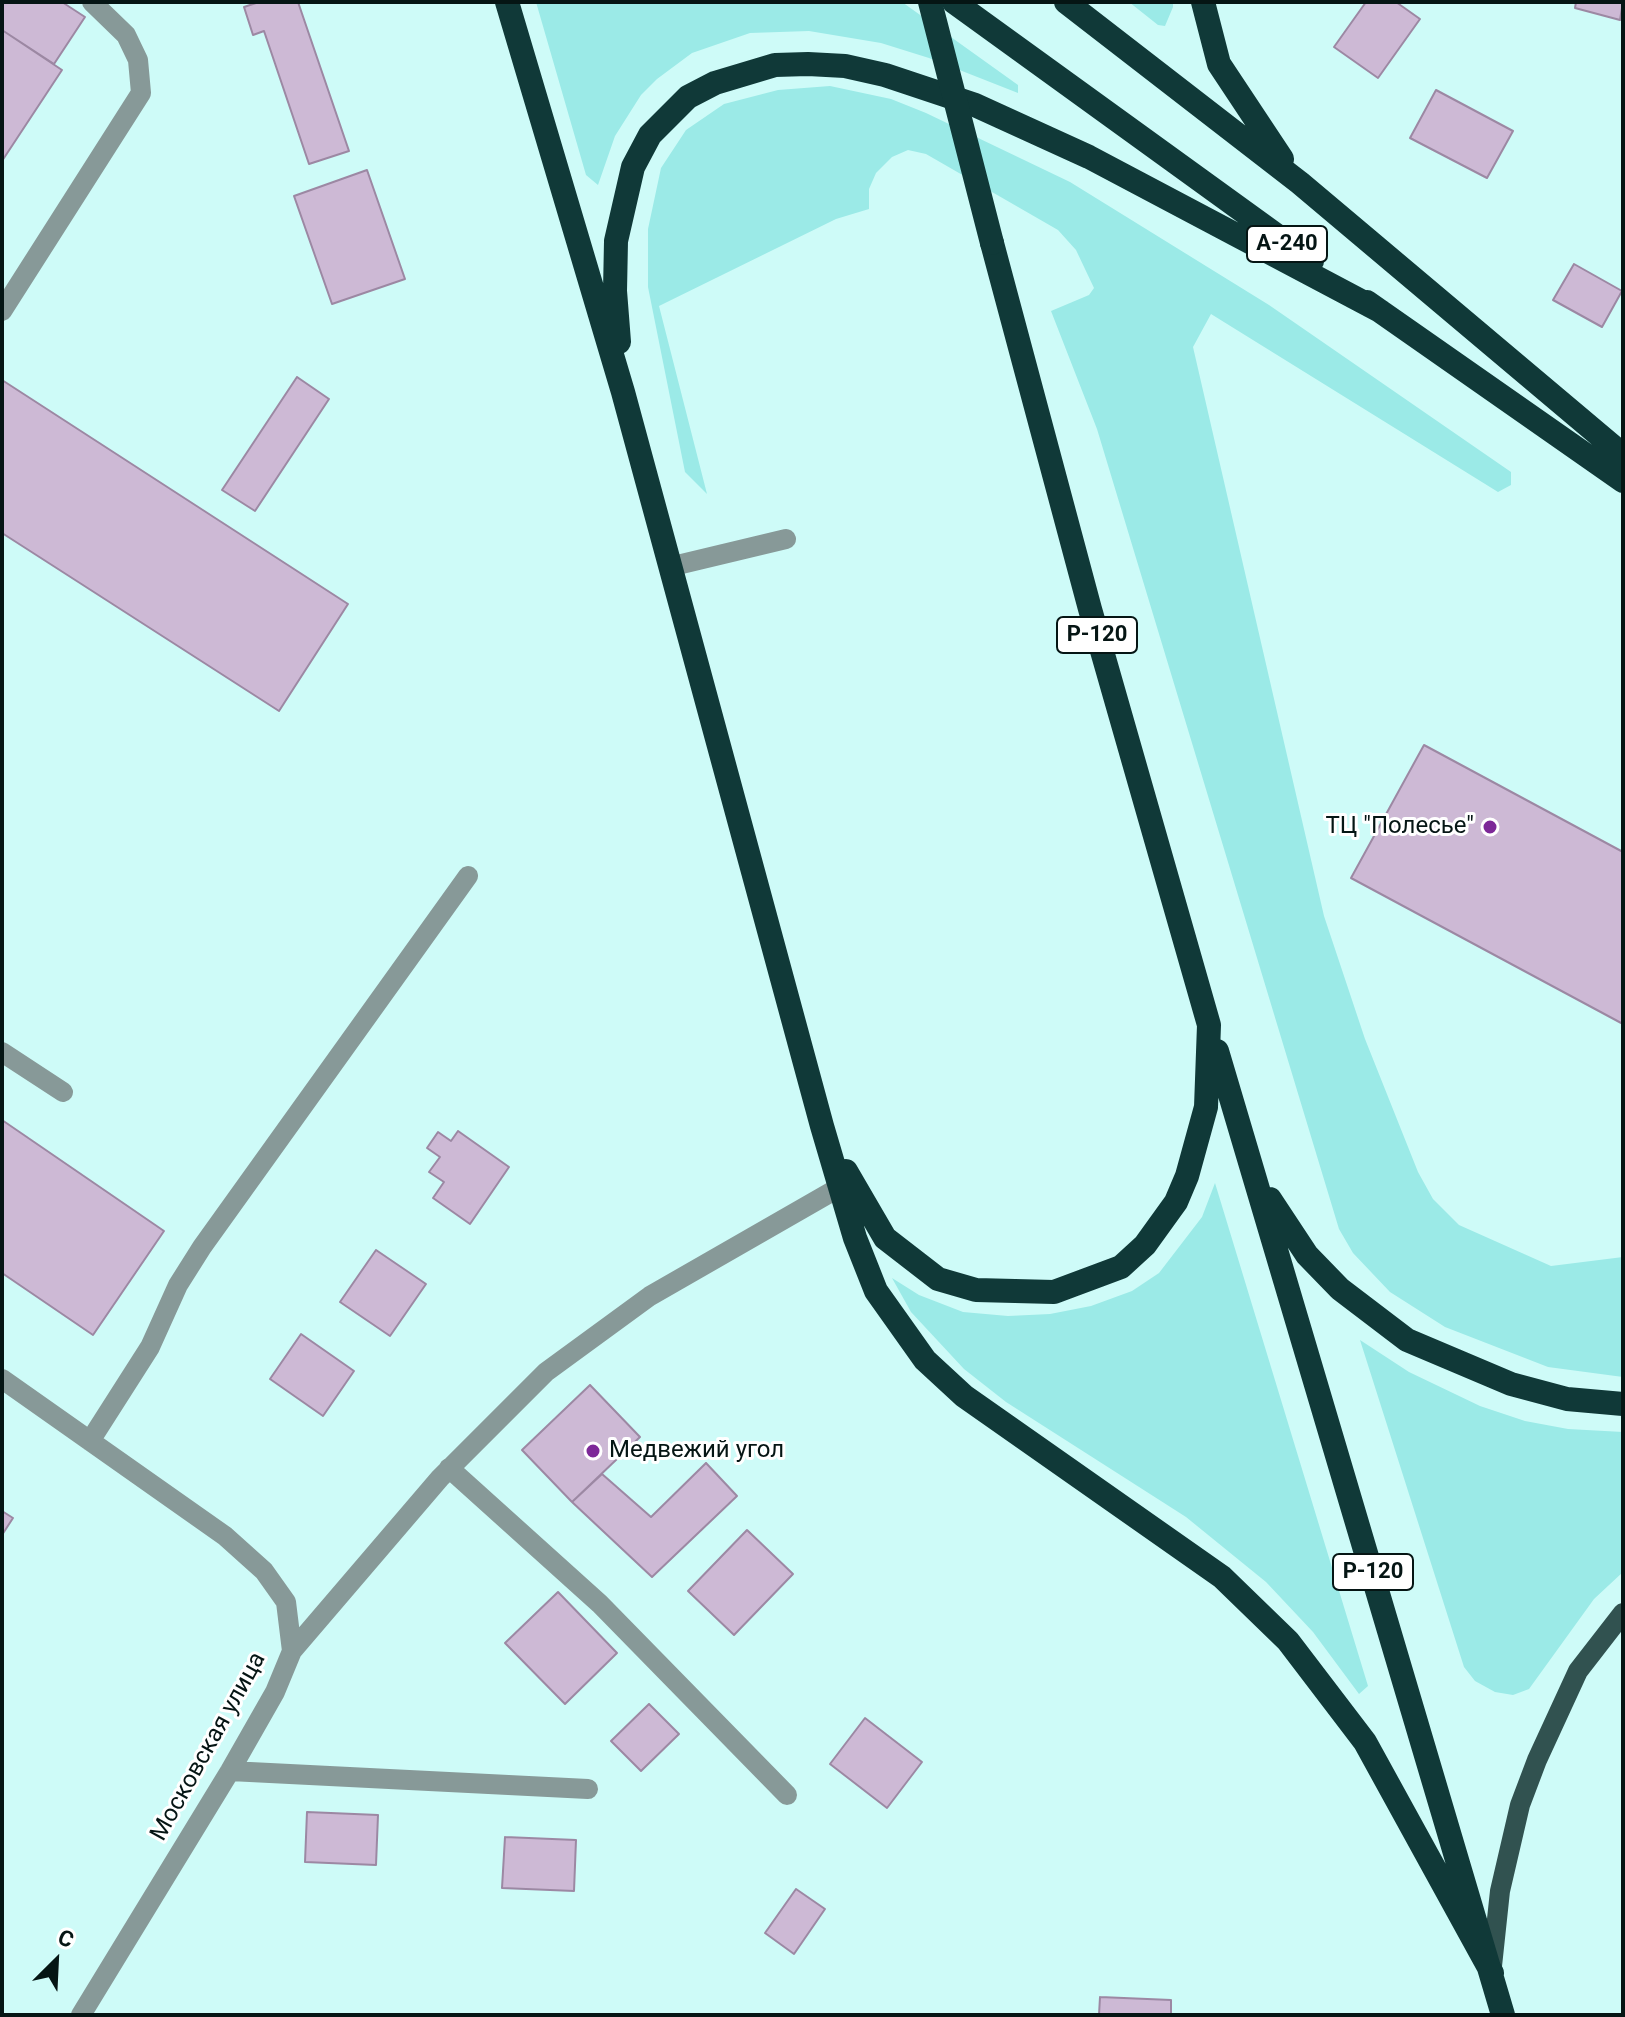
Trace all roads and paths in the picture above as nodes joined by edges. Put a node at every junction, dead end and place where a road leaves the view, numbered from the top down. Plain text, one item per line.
1 (92, 2) edge
2 (507, 2) edge
3 (930, 2) edge
4 (954, 2) edge
5 (1066, 2) edge
6 (1203, 2) edge
7 (1300, 183) junction
8 (2, 311) edge
9 (1380, 311) junction
10 (623, 392) junction
11 (1623, 455) edge
12 (1623, 481) edge
13 (786, 539) dead end
14 (669, 567) junction
15 (468, 876) dead end
16 (1209, 1025) junction
17 (2, 1052) edge
18 (63, 1092) dead end
19 (822, 1126) junction
20 (1253, 1172) junction
21 (840, 1187) junction
22 (2, 1379) edge
23 (1623, 1404) edge
24 (90, 1441) junction
25 (449, 1468) junction
26 (1623, 1613) edge
27 (292, 1651) junction
28 (230, 1771) junction
29 (588, 1789) dead end
30 (787, 1795) dead end
31 (1492, 1973) junction
32 (81, 2015) edge
33 (1503, 2015) edge

1 - 8 street
2 - 10 highway
3 - 16 highway, Р-120, bridge
4 - 9 highway, А-240
5 - 7 highway, А-240
6 - 7 highway
7 - 11 highway, А-240
9 - 10 highway
9 - 12 highway, А-240
10 - 14 highway
13 - 14 street
14 - 19 highway
15 - 24 street
16 - 19 highway
16 - 20 highway, Р-120
17 - 18 street
19 - 21 highway
20 - 23 highway
20 - 31 highway, Р-120
21 - 25 street
21 - 31 highway
22 - 24 street, Московская улица
24 - 27 street, Московская улица
25 - 27 street
25 - 30 street
26 - 31 main road
27 - 28 street, Московская улица
28 - 29 street
28 - 32 street, Московская улица
31 - 33 highway, Р-120

